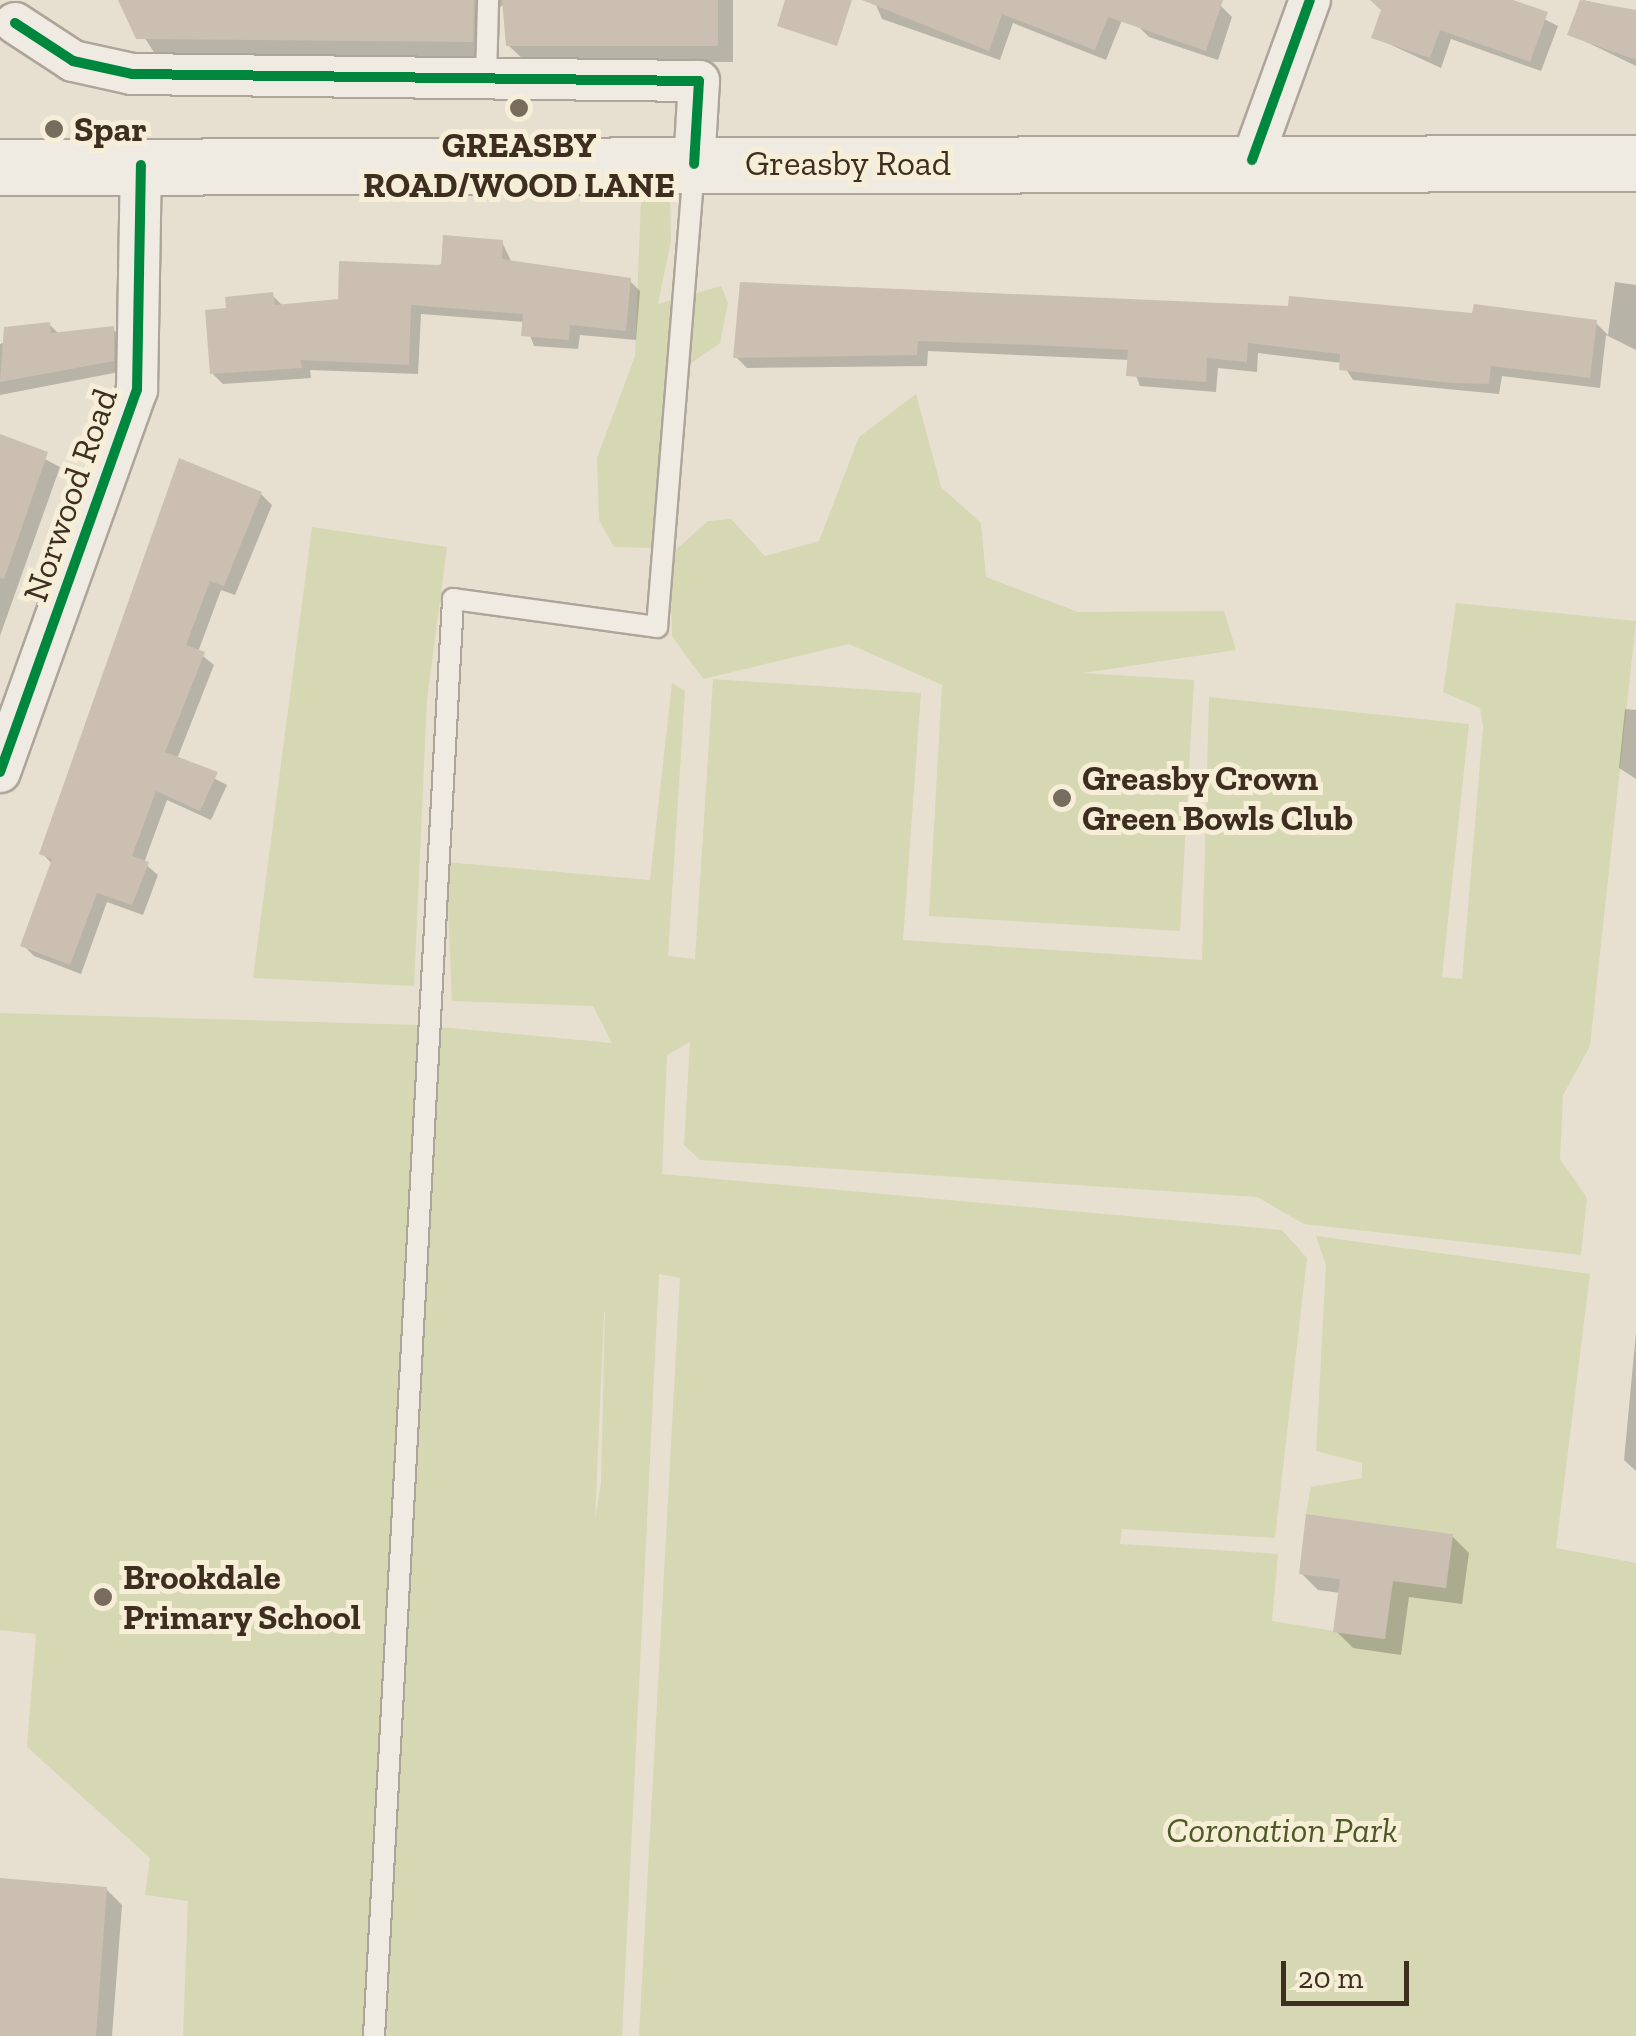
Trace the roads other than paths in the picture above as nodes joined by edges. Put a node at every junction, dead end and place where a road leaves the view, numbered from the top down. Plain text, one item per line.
1 (488, 0) edge
2 (1310, 0) edge
3 (14, 23) edge
4 (486, 79) junction
5 (1252, 160) junction
6 (1636, 163) edge
7 (694, 164) junction
8 (140, 165) junction
9 (2, 168) edge
10 (0, 772) edge
11 (374, 2036) edge

1 - 4 lane
2 - 5 street
3 - 4 street
4 - 7 street
5 - 6 main road, Greasby Road
5 - 7 main road, Greasby Road
7 - 8 main road, Greasby Road
7 - 11 lane
8 - 9 main road, Greasby Road
8 - 10 street, Norwood Road

